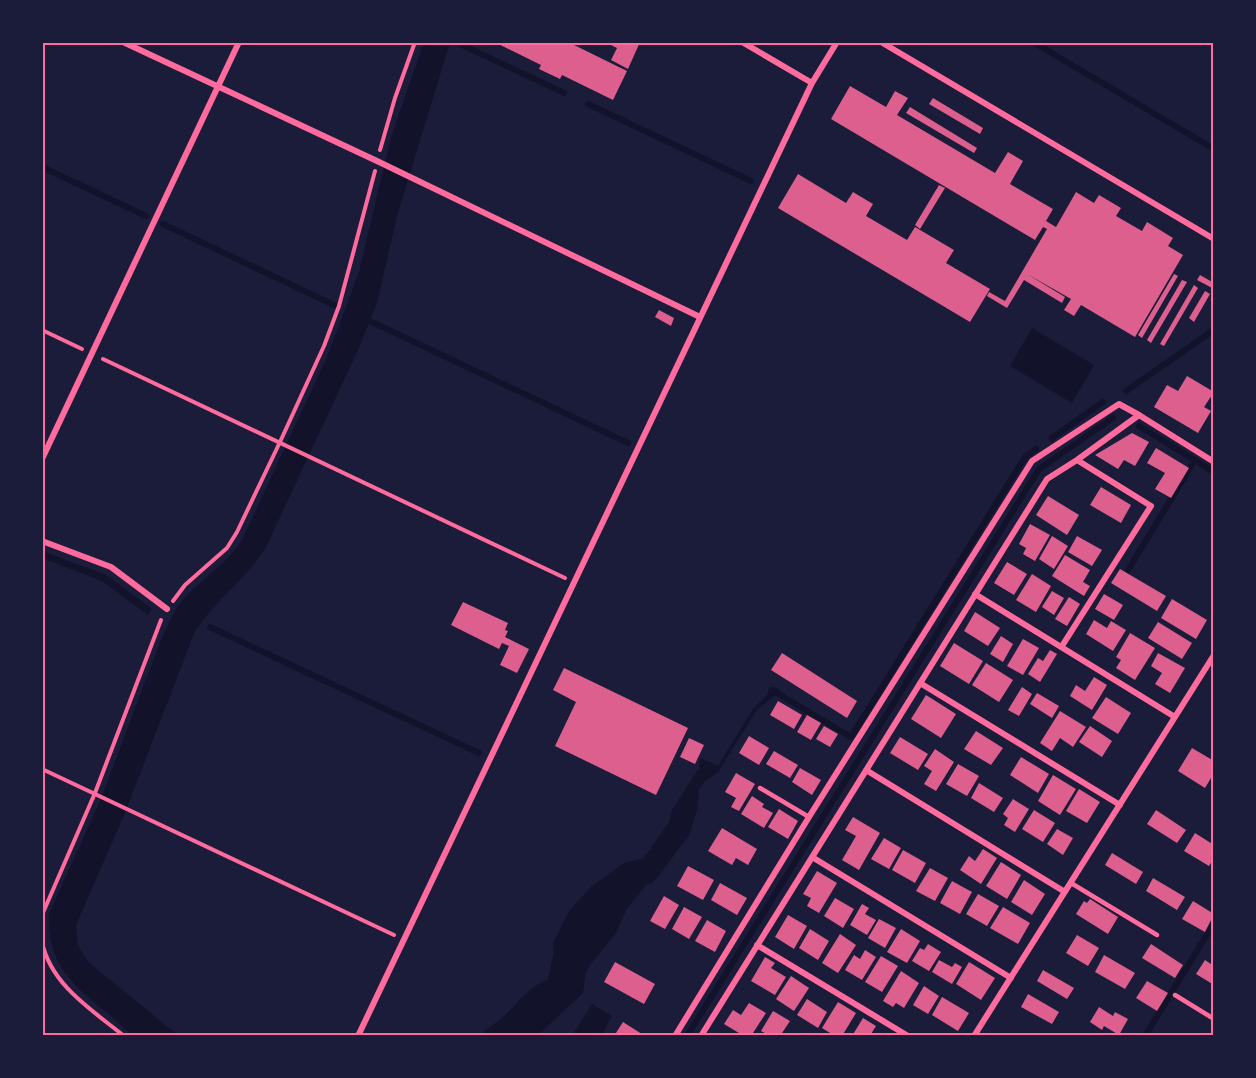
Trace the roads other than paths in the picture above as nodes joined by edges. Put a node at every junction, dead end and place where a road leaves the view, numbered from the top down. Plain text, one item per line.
1 (123, 42) edge
2 (239, 42) edge
3 (742, 42) edge
4 (837, 42) edge
5 (881, 42) edge
6 (812, 83) junction
7 (218, 87) junction
8 (1214, 239) edge
9 (700, 317) junction
10 (1139, 415) junction
11 (42, 459) edge
12 (1077, 460) junction
13 (1214, 462) edge
14 (42, 541) edge
15 (975, 594) junction
16 (167, 609) road end
17 (1062, 646) junction
18 (1214, 655) edge
19 (920, 683) junction
20 (1175, 717) junction
21 (866, 770) junction
22 (760, 788) dead end
23 (1120, 805) junction
24 (809, 817) junction
25 (812, 857) junction
26 (1071, 882) junction
27 (1065, 892) junction
28 (1157, 935) dead end
29 (757, 945) junction
30 (1011, 978) junction
31 (1175, 995) dead end
32 (1214, 1018) edge
33 (702, 1034) edge
34 (358, 1036) edge
35 (675, 1036) edge
36 (711, 1036) edge
37 (908, 1036) edge
38 (974, 1036) edge

1 - 7 street
2 - 7 street
3 - 6 street
4 - 6 street
5 - 8 street
6 - 9 street
7 - 9 street
7 - 11 street
9 - 34 street
10 - 12 street
10 - 13 street
10 - 24 street
12 - 15 street
12 - 17 street
14 - 16 street
15 - 17 street
15 - 19 street
17 - 20 street
18 - 20 street
19 - 21 street
19 - 23 street
20 - 23 street
21 - 25 street
21 - 27 street
22 - 24 lane
23 - 26 street
24 - 35 street
25 - 29 street
25 - 30 street
26 - 27 street
26 - 28 lane
27 - 30 street
29 - 33 street
29 - 37 street
30 - 38 street
31 - 32 lane
33 - 36 street

